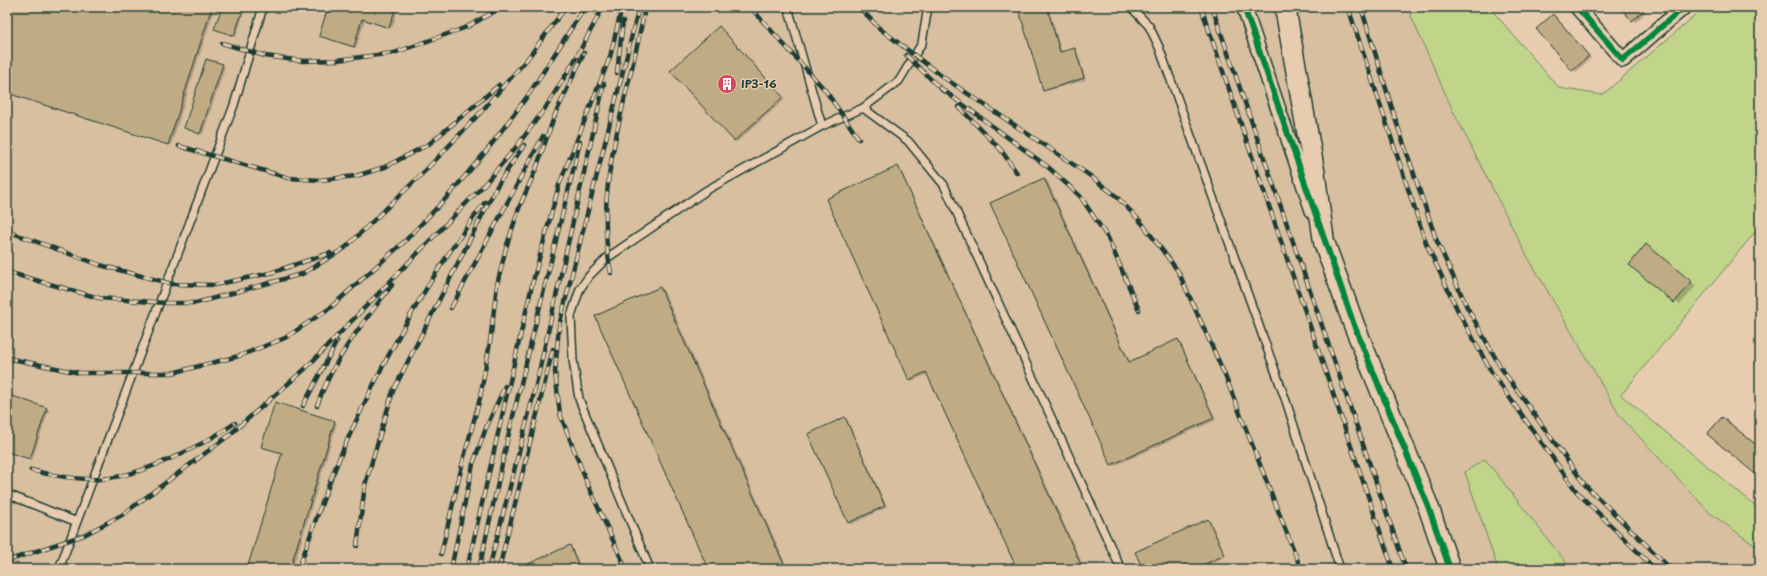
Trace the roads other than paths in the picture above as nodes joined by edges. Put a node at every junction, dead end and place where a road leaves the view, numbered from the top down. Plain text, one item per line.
1 (263, 7) edge
2 (788, 7) edge
3 (928, 7) edge
4 (1131, 7) edge
5 (1244, 7) edge
6 (1285, 7) edge
7 (1577, 7) edge
8 (1684, 7) edge
9 (863, 108) junction
10 (822, 126) junction
11 (1324, 242) junction
12 (7, 494) edge
13 (77, 522) junction
14 (59, 569) edge
15 (650, 569) edge
16 (1121, 569) edge
17 (1340, 569) edge
18 (1450, 569) edge

1 - 13 lane
2 - 10 lane
3 - 9 lane
4 - 17 lane
5 - 11 street
6 - 11 street
7 - 8 street
9 - 10 lane
9 - 16 lane
10 - 15 lane
11 - 18 street
12 - 13 lane
13 - 14 lane

